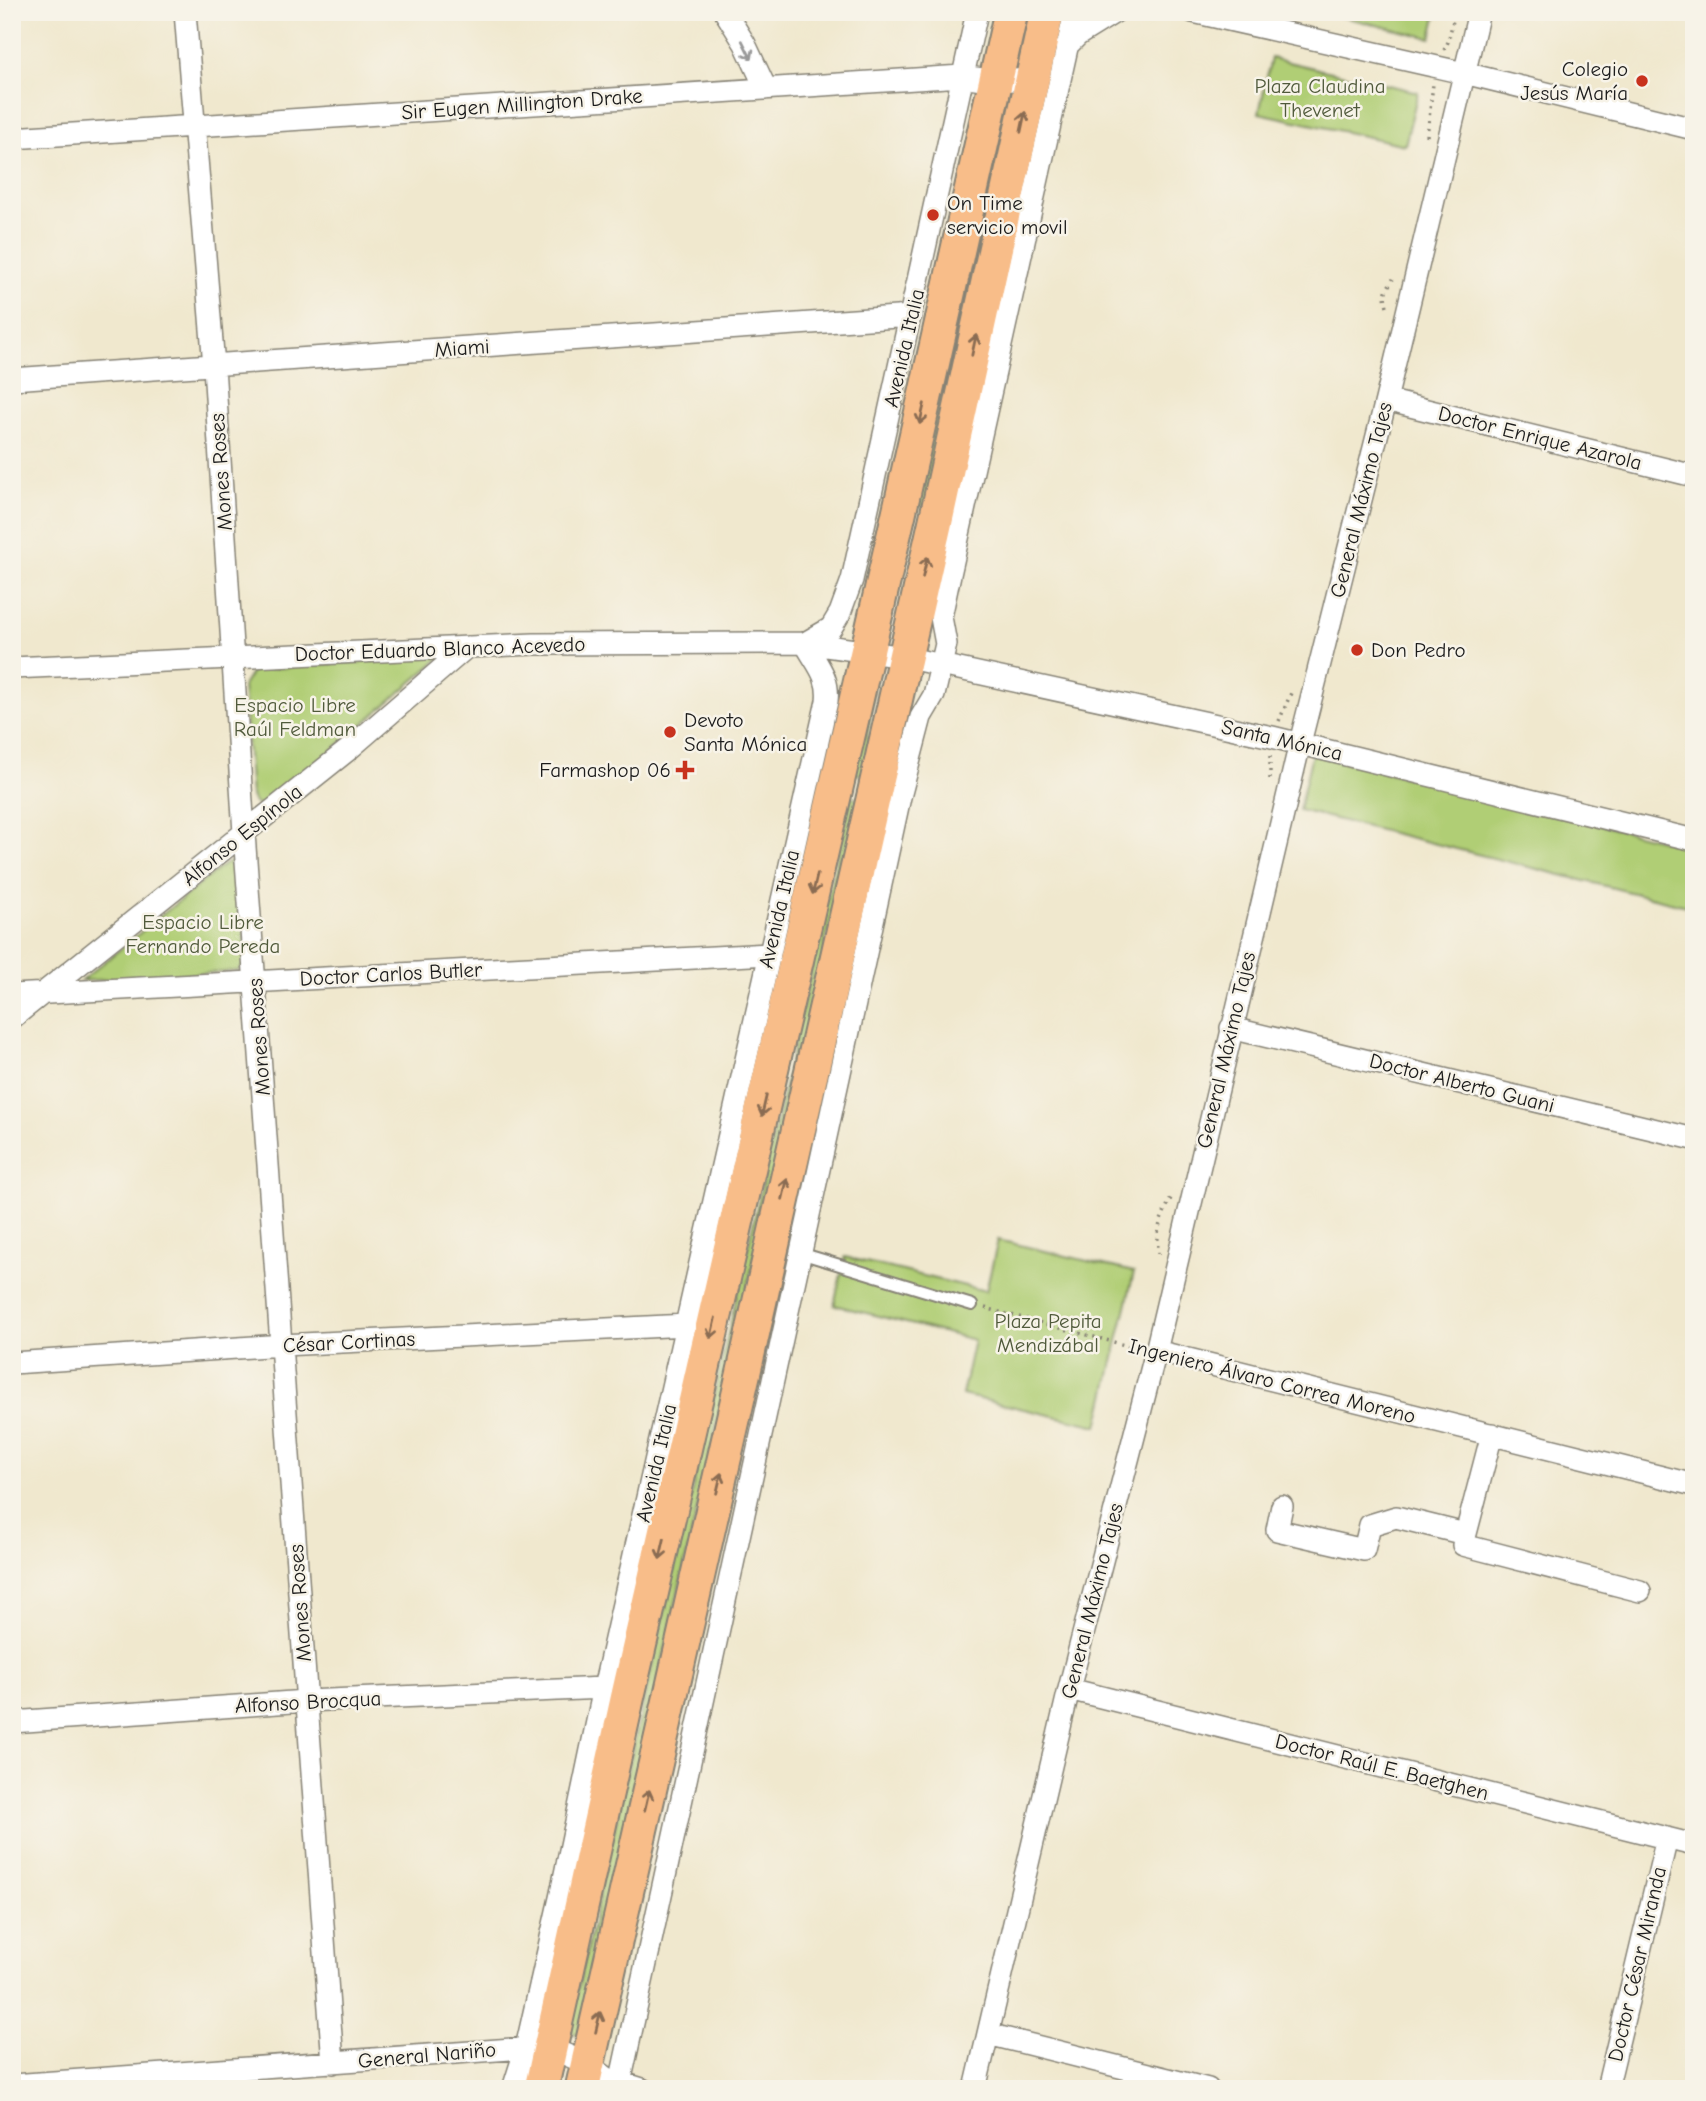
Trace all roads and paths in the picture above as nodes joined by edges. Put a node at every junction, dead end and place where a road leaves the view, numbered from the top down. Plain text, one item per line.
1 (185, 12) edge
2 (725, 12) edge
3 (977, 12) edge
4 (1011, 12) edge
5 (1047, 12) edge
6 (1075, 12) edge
7 (1115, 12) edge
8 (1193, 12) edge
9 (1455, 12) edge
10 (1479, 12) edge
11 (1069, 44) junction
12 (1443, 52) dead end
13 (1464, 73) junction
14 (962, 76) junction
15 (1032, 79) junction
16 (996, 81) junction
17 (766, 89) junction
18 (194, 125) junction
19 (1694, 129) edge
20 (12, 138) edge
21 (911, 316) junction
22 (214, 366) junction
23 (12, 379) edge
24 (1386, 400) junction
25 (1694, 476) edge
26 (900, 513) junction
27 (936, 520) junction
28 (805, 643) junction
29 (467, 647) junction
30 (868, 650) junction
31 (232, 657) junction
32 (904, 657) junction
33 (942, 665) junction
34 (12, 668) edge
35 (1300, 743) junction
36 (822, 784) junction
37 (887, 794) junction
38 (244, 833) junction
39 (810, 839) junction
40 (1694, 840) edge
41 (769, 954) junction
42 (255, 981) junction
43 (44, 992) junction
44 (12, 995) edge
45 (12, 1018) edge
46 (1231, 1028) junction
47 (1694, 1139) edge
48 (786, 1250) junction
49 (972, 1304) joint
50 (687, 1325) junction
51 (282, 1345) junction
52 (1156, 1351) junction
53 (12, 1363) edge
54 (1492, 1434) junction
55 (1694, 1485) edge
56 (1282, 1506) dead end
57 (1465, 1534) junction
58 (1640, 1591) dead end
59 (604, 1688) junction
60 (1069, 1689) junction
61 (306, 1701) junction
62 (12, 1722) edge
63 (1667, 1838) junction
64 (1694, 1845) edge
65 (988, 2034) junction
66 (538, 2049) junction
67 (333, 2063) junction
68 (585, 2076) edge
69 (620, 2083) junction
70 (12, 2085) edge
71 (513, 2089) edge
72 (541, 2089) edge
73 (642, 2089) edge
74 (975, 2089) edge
75 (1208, 2089) edge
76 (1607, 2089) edge

1 - 18 street, Mones Roses
2 -> 17 street
3 - 14 street, Avenida Italia
4 - 16 main road, Avenida Italia
5 - 15 main road
6 - 11 street
7 - 11 street
8 - 13 street
9 - 12 path
10 - 13 street, General Máximo Tajes
11 - 15 street
11 - 33 street
13 - 19 street
13 - 24 street, General Máximo Tajes
14 - 16 street, Sir Eugen Millington Drake
14 - 17 street, Sir Eugen Millington Drake
14 - 21 street, Avenida Italia
15 - 16 street, Sir Eugen Millington Drake
27 -> 15 main road
16 -> 26 main road, Avenida Italia
17 - 18 street, Sir Eugen Millington Drake
18 - 20 street, Sir Eugen Millington Drake
18 - 22 street, Mones Roses
21 - 22 street, Miami
21 - 28 street, Avenida Italia
22 - 23 street, Miami
22 - 31 street, Mones Roses
24 - 25 street, Doctor Enrique Azarola
24 - 35 street, General Máximo Tajes
26 - 27 street
26 - 30 main road, Avenida Italia
26 - 32 main road
32 -> 27 main road
28 - 29 street, Doctor Eduardo Blanco Acevedo
28 - 30 street, Doctor Eduardo Blanco Acevedo
28 - 36 street, Avenida Italia
29 - 31 street, Doctor Eduardo Blanco Acevedo
29 - 38 street, Alfonso Espínola
30 - 32 street, Santa Mónica
30 - 36 main road, Avenida Italia
30 - 37 main road
31 - 34 street, Doctor Eduardo Blanco Acevedo
31 - 38 street, Mones Roses
32 - 33 street, Santa Mónica
32 - 37 main road
33 - 35 street, Santa Mónica
33 - 37 street
35 - 40 street, Santa Mónica
35 - 46 street, General Máximo Tajes
36 - 37 street
36 - 39 main road, Avenida Italia
37 - 48 main road
38 - 42 street, Mones Roses
38 - 43 street, Alfonso Espínola
39 - 41 street, Avenida Italia
39 -> 66 main road, Avenida Italia
41 - 42 street, Doctor Carlos Butler
41 - 50 street, Avenida Italia
42 - 43 street, Doctor Carlos Butler
42 - 51 street, Mones Roses
43 - 44 street, Doctor Carlos Butler
43 - 45 street, Alfonso Espínola
46 - 47 street, Doctor Alberto Guani
46 - 52 street, General Máximo Tajes
48 - 49 lane
68 -> 48 main road
48 - 69 street
49 - 52 path, Ingeniero Álvaro Correa Moreno
50 - 51 street, César Cortinas
50 - 59 street, Avenida Italia
51 - 53 street, César Cortinas
51 - 61 street, Mones Roses
52 - 54 street, Ingeniero Álvaro Correa Moreno
52 - 60 street, General Máximo Tajes
54 - 55 street, Ingeniero Álvaro Correa Moreno
54 - 57 street
56 - 57 street
57 - 58 street
59 - 61 street, Alfonso Brocqua
59 - 66 street, Avenida Italia
60 - 63 street, Doctor Raúl E. Baetghen
60 - 65 street, General Máximo Tajes
61 - 62 street, Alfonso Brocqua
61 - 67 street, Mones Roses
63 - 64 street, Doctor Raúl E. Baetghen
63 - 76 street, Doctor César Miranda
65 - 74 street, General Máximo Tajes
65 - 75 street
66 - 67 street, General Nariño
66 - 68 street
66 - 71 street, Avenida Italia
66 - 72 main road, Avenida Italia
67 - 70 street, General Nariño
68 - 69 street
69 - 73 street

